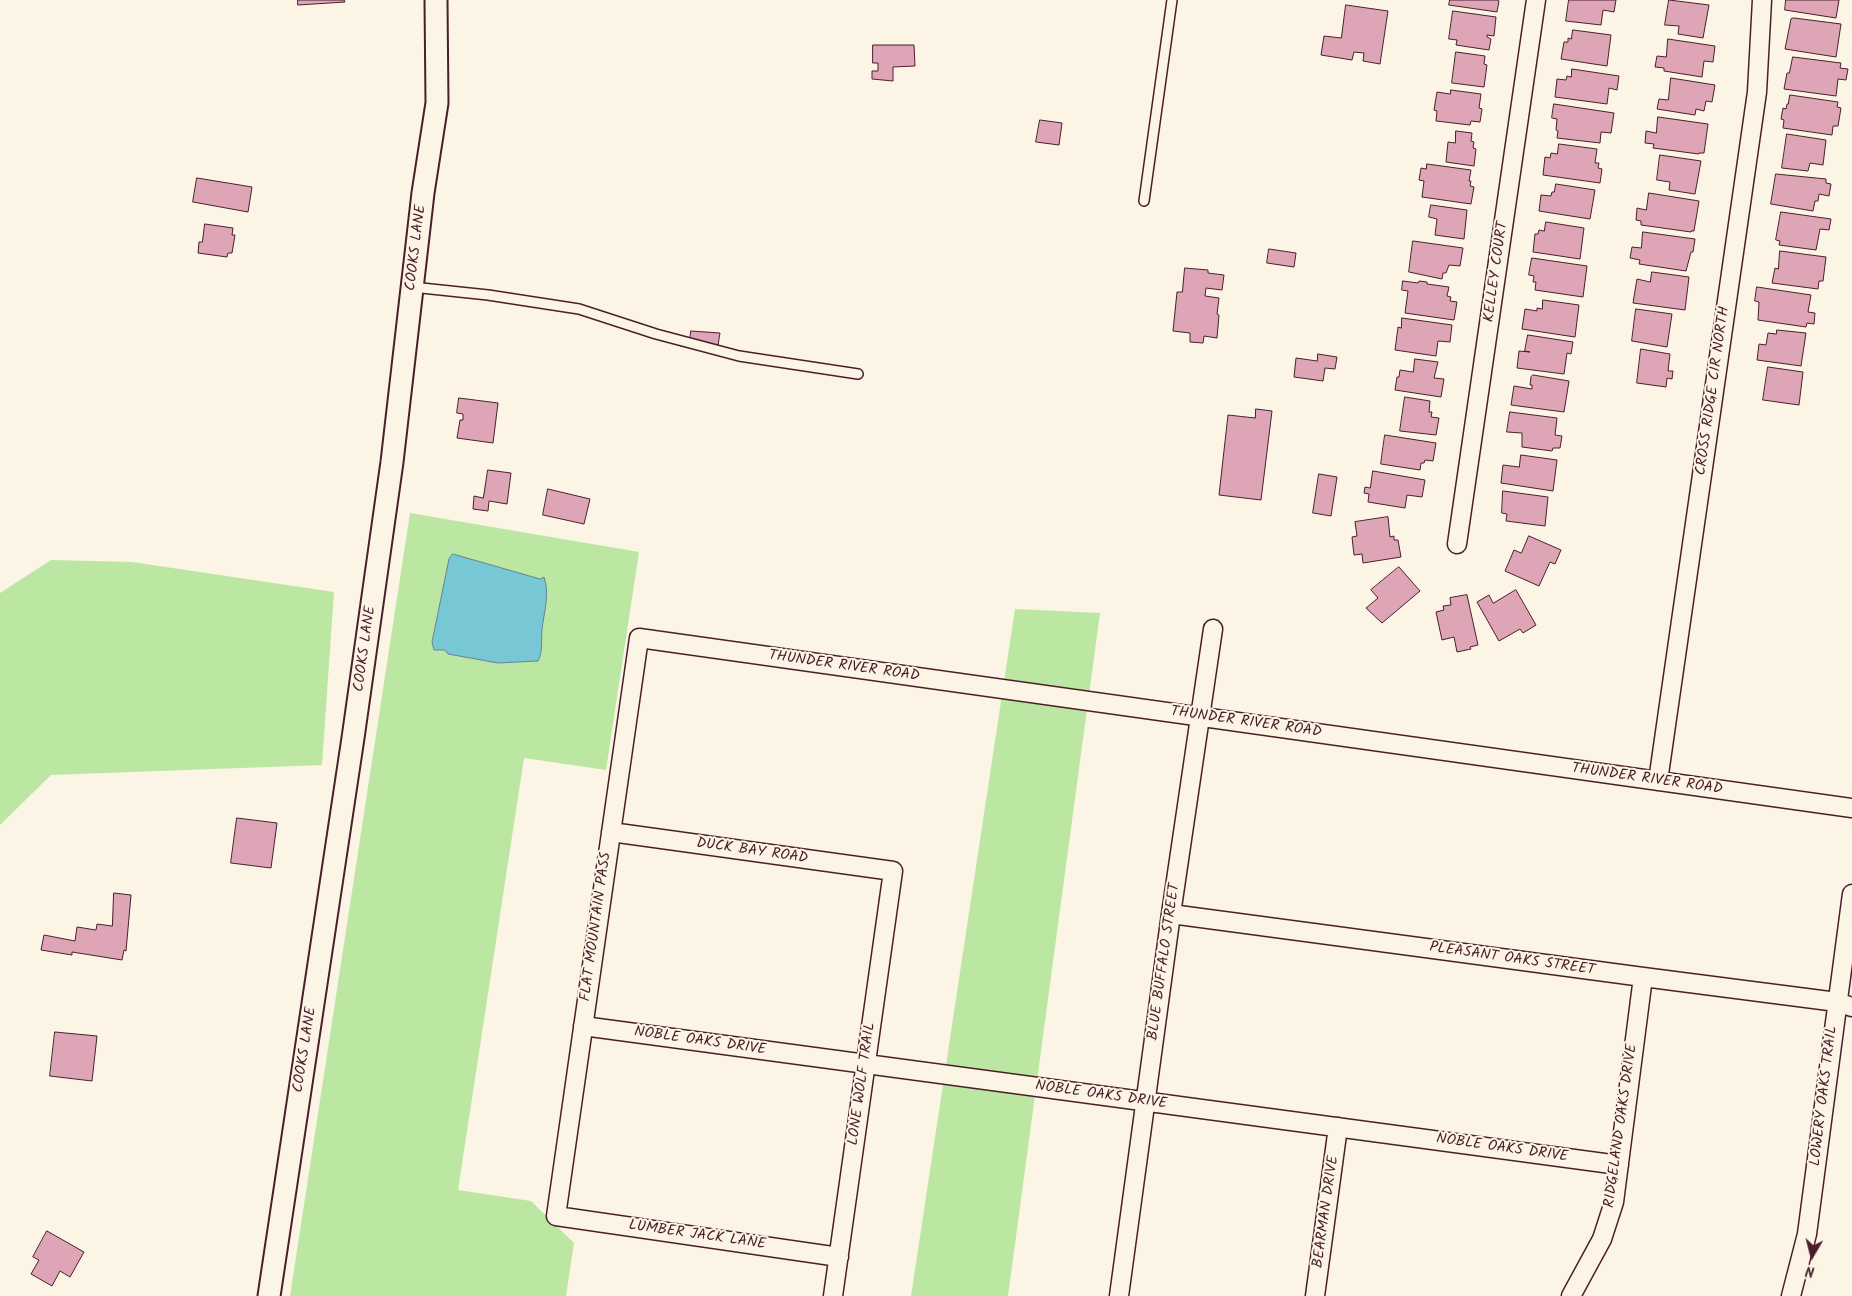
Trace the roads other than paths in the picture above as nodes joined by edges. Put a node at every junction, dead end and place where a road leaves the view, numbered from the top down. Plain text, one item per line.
1 (436, 0) edge
2 (1172, 0) edge
3 (1536, 0) edge
4 (1762, 0) edge
5 (1144, 201) dead end
6 (412, 287) junction
7 (858, 374) dead end
8 (1457, 544) dead end
9 (1213, 629) dead end
10 (639, 638) joint
11 (1199, 717) junction
12 (1658, 781) junction
13 (1852, 808) edge
14 (611, 832) junction
15 (893, 872) joint
16 (1852, 894) edge
17 (1171, 914) junction
18 (1643, 978) junction
19 (1844, 1004) edge
20 (583, 1026) junction
21 (865, 1064) junction
22 (1146, 1102) junction
23 (1338, 1127) junction
24 (1619, 1165) junction
25 (556, 1216) joint
26 (839, 1257) junction
27 (269, 1296) edge
28 (833, 1296) edge
29 (1120, 1296) edge
30 (1315, 1296) edge
31 (1571, 1296) edge
32 (1791, 1296) edge

1 - 6 street, COOKS LANE
2 - 5 lane
3 - 8 street, KELLEY COURT
4 - 12 street, CROSS RIDGE CIR NORTH
6 - 7 lane
6 - 27 street, COOKS LANE
9 - 11 street, BLUE BUFFALO STREET
10 - 11 street, THUNDER RIVER ROAD
10 - 14 street, FLAT MOUNTAIN PASS
11 - 12 street, THUNDER RIVER ROAD
11 - 17 street, BLUE BUFFALO STREET
12 - 13 street, THUNDER RIVER ROAD
14 - 15 street, DUCK BAY ROAD
14 - 20 street, FLAT MOUNTAIN PASS
15 - 21 street, LONE WOLF TRAIL
16 - 19 street, LOWERY OAKS TRAIL
17 - 18 street, PLEASANT OAKS STREET
17 - 22 street, BLUE BUFFALO STREET
18 - 19 street, PLEASANT OAKS STREET
18 - 24 street, RIDGELAND OAKS DRIVE
19 - 32 street, LOWERY OAKS TRAIL
20 - 21 street, NOBLE OAKS DRIVE
20 - 25 street, FLAT MOUNTAIN PASS
21 - 22 street, NOBLE OAKS DRIVE
21 - 26 street, LONE WOLF TRAIL
22 - 23 street, NOBLE OAKS DRIVE
22 - 29 street, BLUE BUFFALO STREET
23 - 24 street, NOBLE OAKS DRIVE
23 - 30 street, BEARMAN DRIVE
24 - 31 street, RIDGELAND OAKS DRIVE
25 - 26 street, LUMBER JACK LANE
26 - 28 street, LONE WOLF TRAIL

